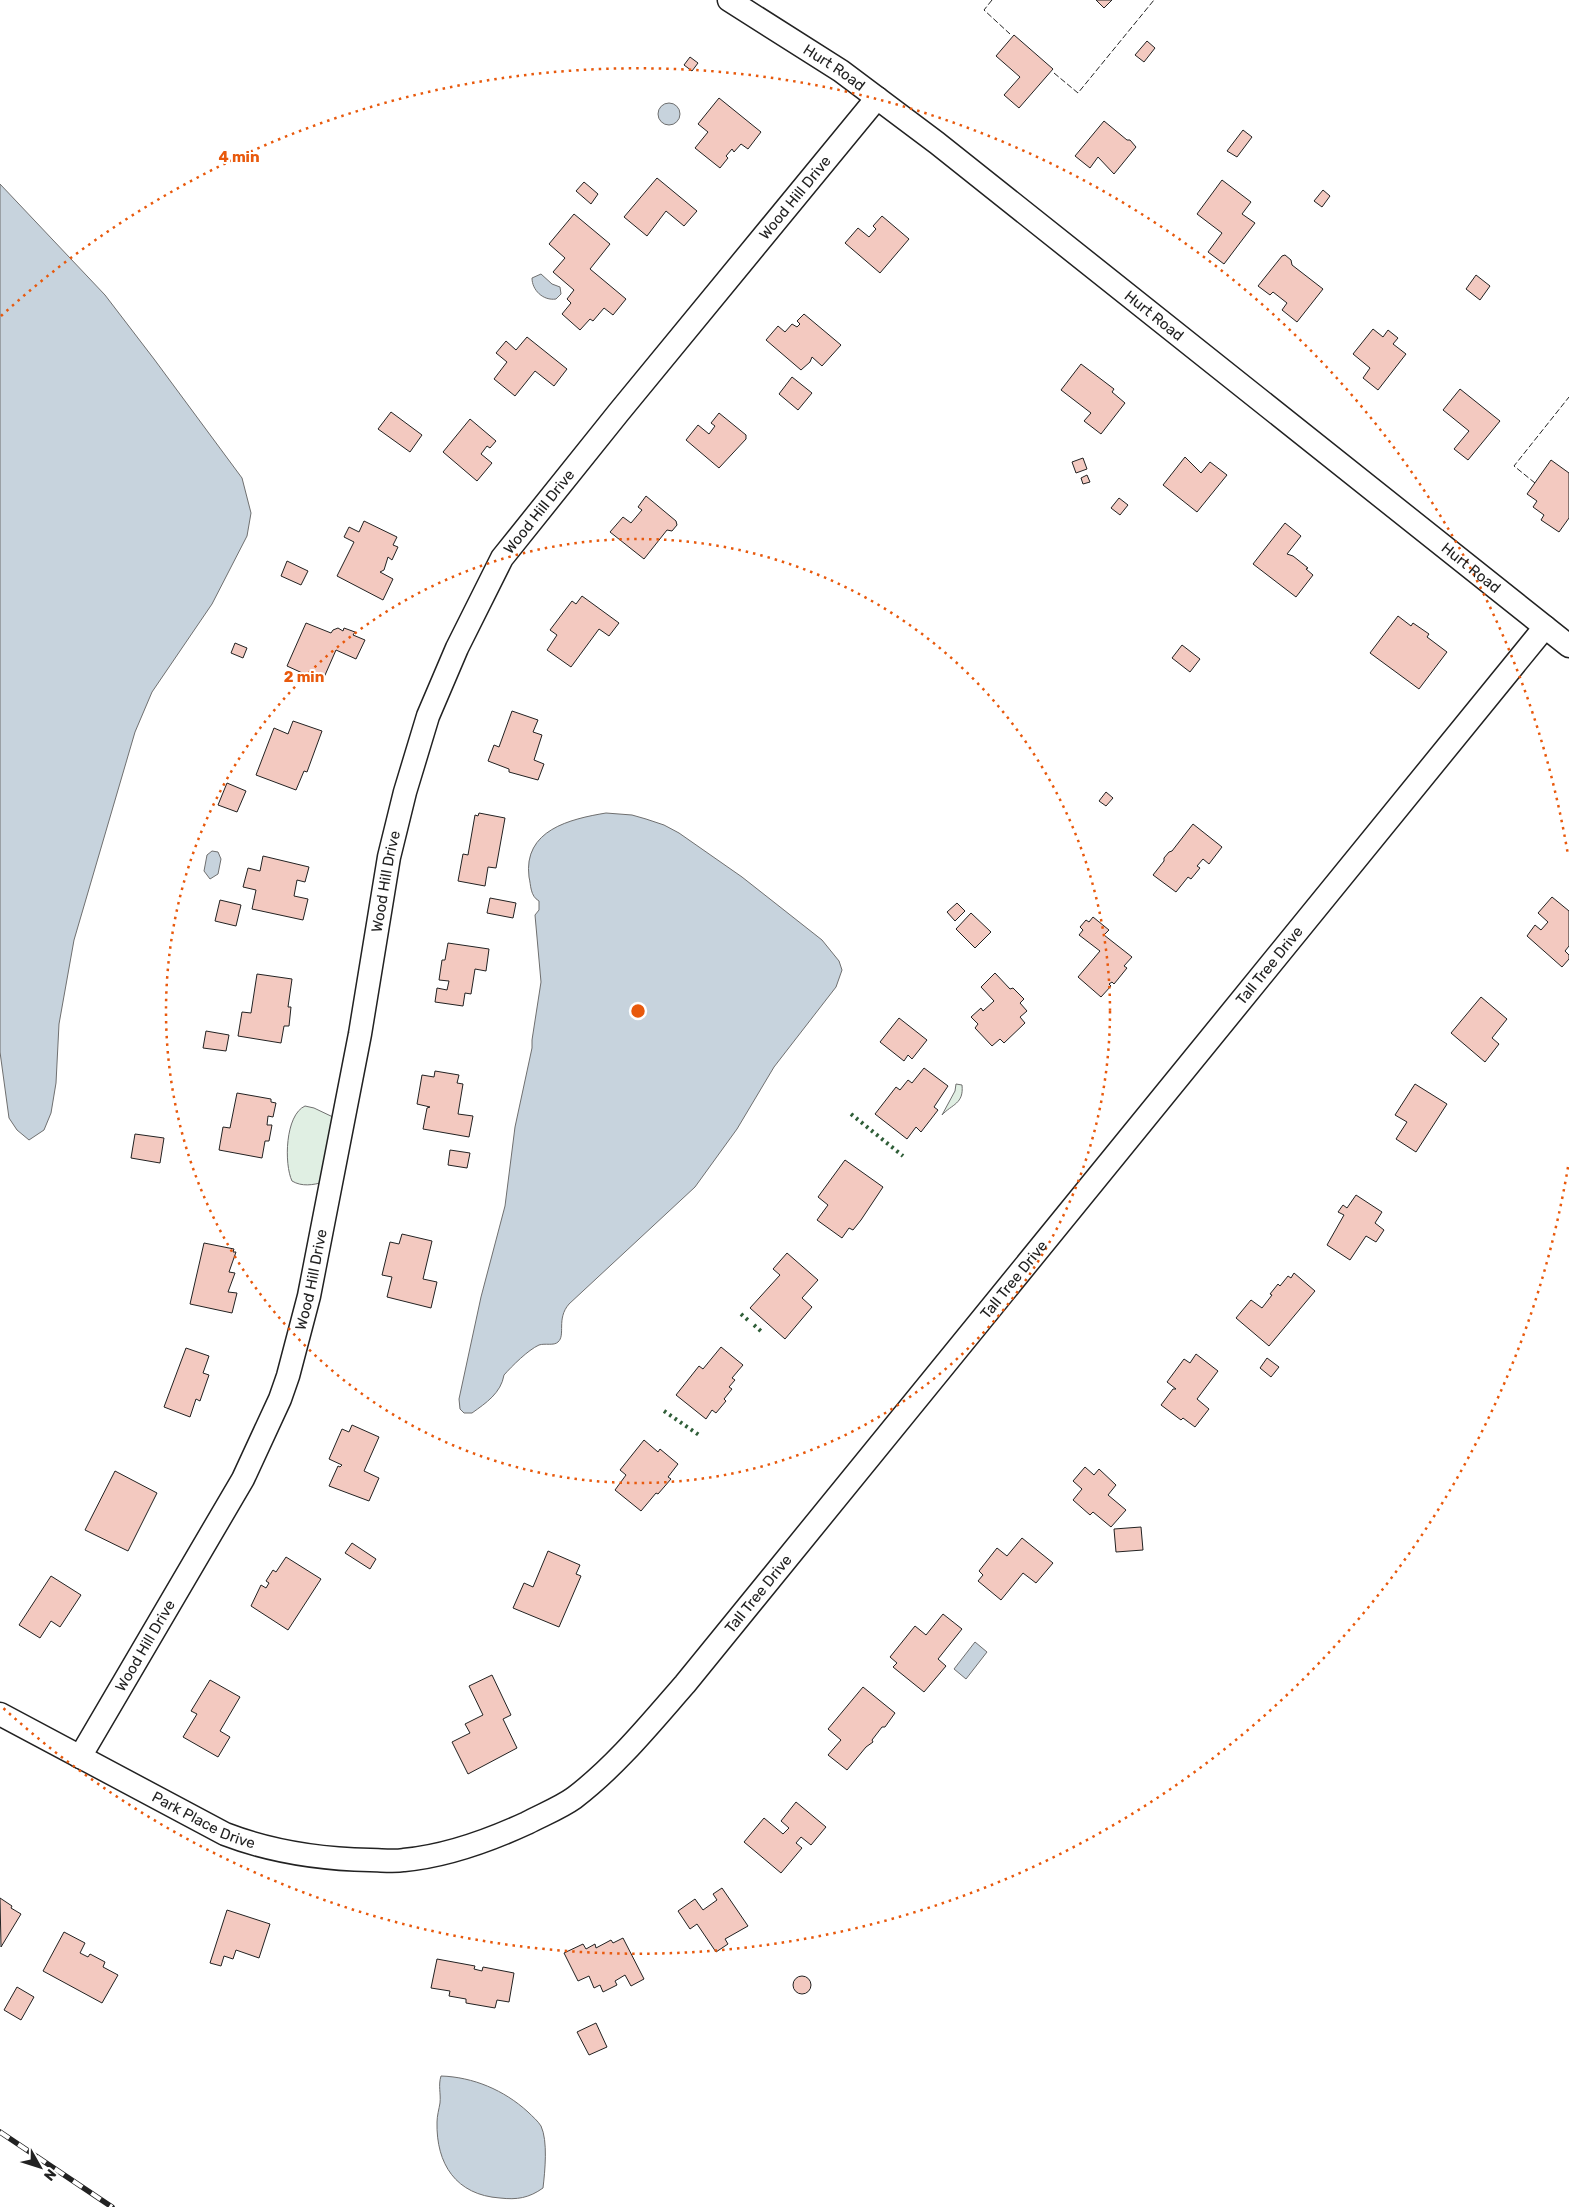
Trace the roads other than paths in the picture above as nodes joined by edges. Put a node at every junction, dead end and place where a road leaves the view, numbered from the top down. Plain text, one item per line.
1 (729, 0) edge
2 (877, 98) junction
3 (1545, 627) junction
4 (1569, 646) edge
5 (0, 1714) edge
6 (80, 1757) junction
7 (426, 1856) joint

1 - 2 street, Hurt Road
2 - 3 street, Hurt Road
2 - 6 street, Wood Hill Drive
3 - 4 street, Hurt Road
3 - 7 street, Tall Tree Drive
5 - 6 street, Park Place Drive
6 - 7 street, Park Place Drive

